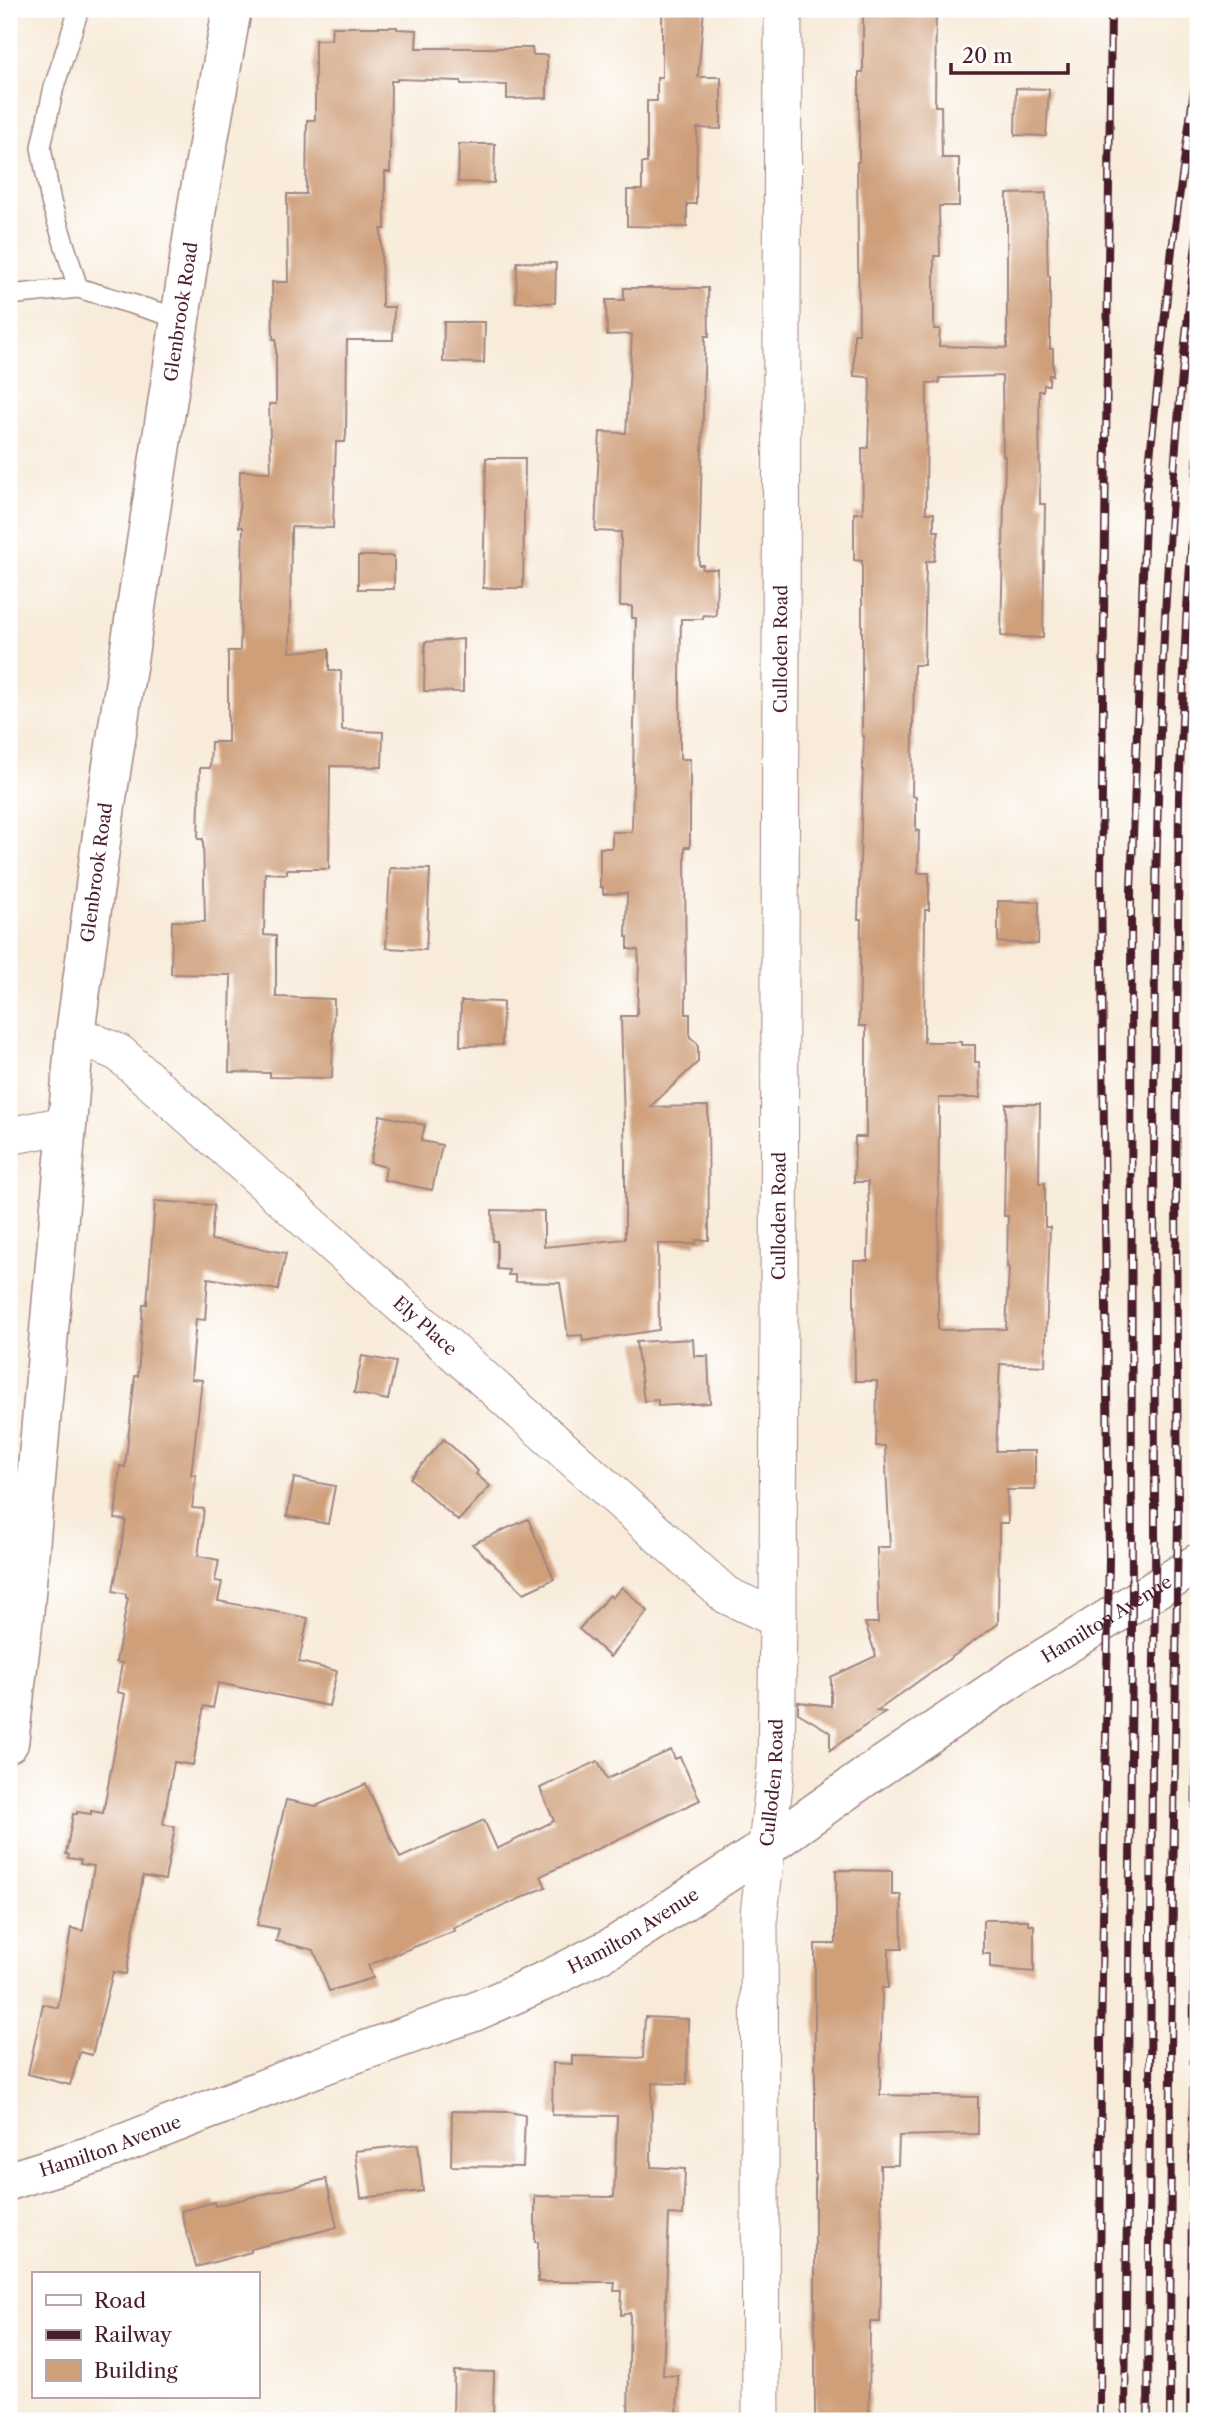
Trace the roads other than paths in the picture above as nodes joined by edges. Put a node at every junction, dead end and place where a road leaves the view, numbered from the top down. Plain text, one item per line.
1 (79, 9) edge
2 (232, 9) edge
3 (783, 9) edge
4 (78, 288) junction
5 (9, 295) edge
6 (182, 319) junction
7 (75, 1034) junction
8 (65, 1125) junction
9 (9, 1136) edge
10 (1198, 1563) edge
11 (778, 1619) junction
12 (9, 1743) edge
13 (767, 1847) junction
14 (9, 2182) edge
15 (761, 2421) edge

1 - 4 lane
2 - 6 street, Glenbrook Road
3 - 11 street, Culloden Road
4 - 5 lane
4 - 6 lane
6 - 7 street, Glenbrook Road
7 - 8 street, Glenbrook Road
7 - 11 street, Ely Place
8 - 9 street
8 - 12 street, Glenbrook Road
10 - 13 street, Hamilton Avenue
11 - 13 street, Culloden Road
13 - 14 street, Hamilton Avenue
13 - 15 street, Culloden Road

